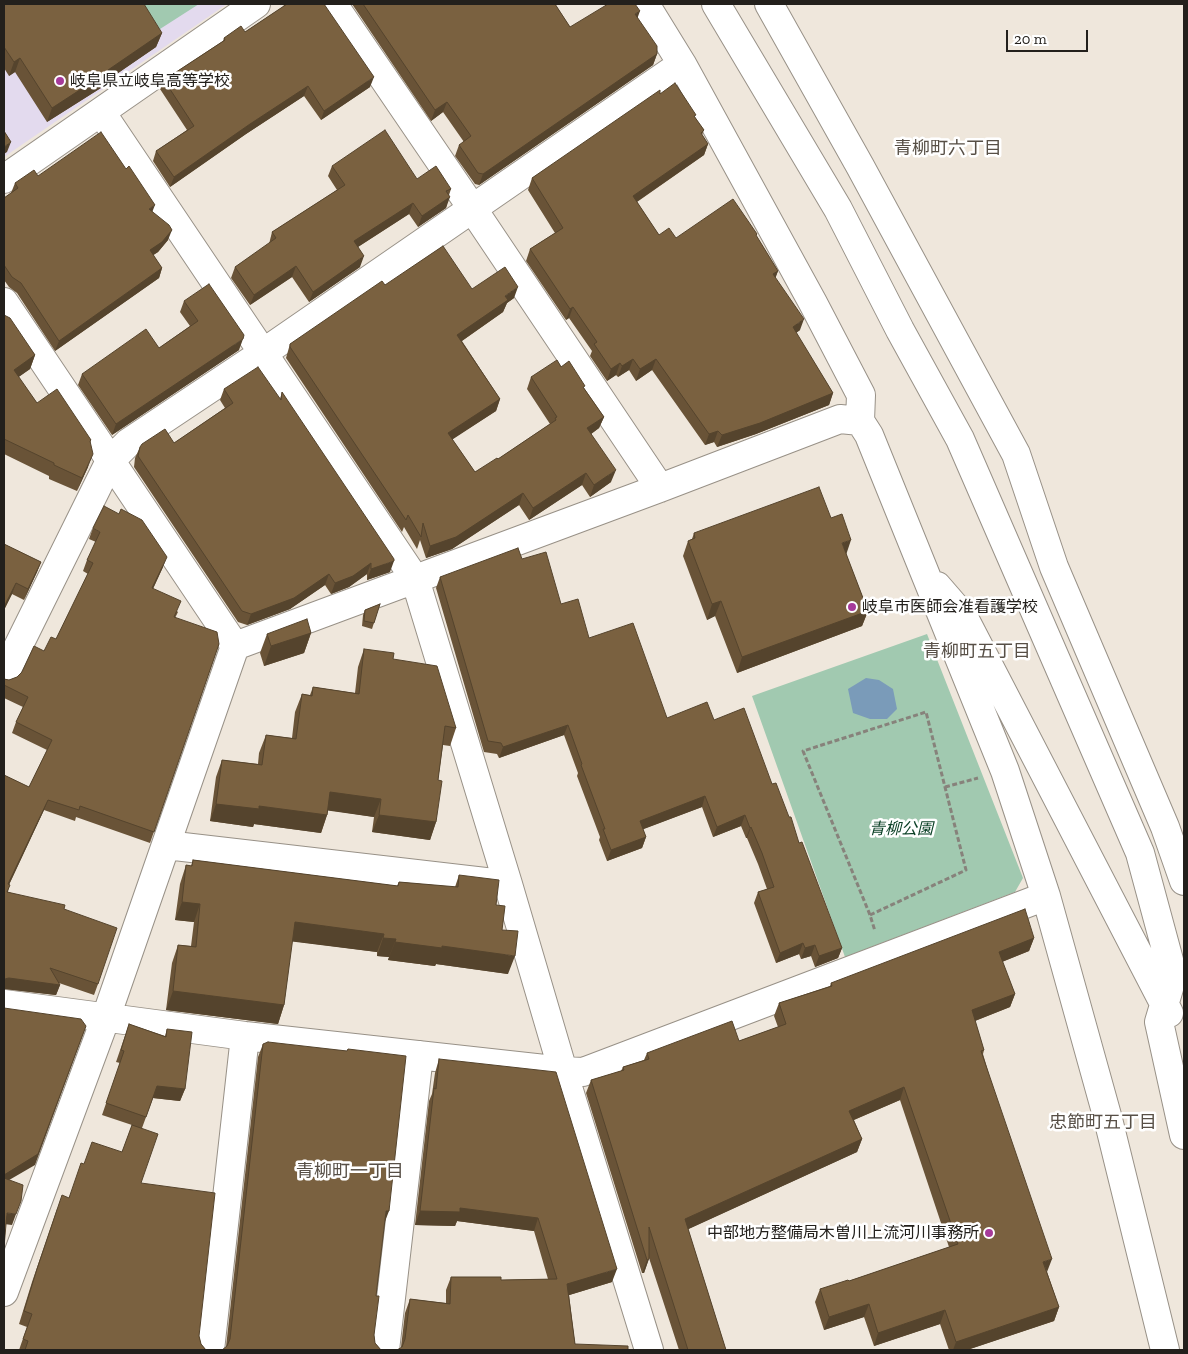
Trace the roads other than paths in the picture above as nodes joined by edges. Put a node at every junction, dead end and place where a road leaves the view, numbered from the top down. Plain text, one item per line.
1 (256, 4) edge
2 (333, 4) edge
3 (645, 4) edge
4 (716, 4) edge
5 (769, 4) edge
6 (682, 64) junction
7 (101, 112) junction
8 (4, 180) edge
9 (472, 208) junction
10 (4, 302) edge
11 (263, 353) junction
12 (860, 421) junction
13 (110, 461) junction
14 (660, 488) junction
15 (923, 570) junction
16 (415, 579) junction
17 (235, 646) junction
18 (4, 675) edge
19 (166, 845) junction
20 (1184, 881) edge
21 (508, 884) junction
22 (1046, 896) junction
23 (1164, 1003) junction
24 (4, 1004) edge
25 (106, 1017) junction
26 (245, 1036) junction
27 (419, 1055) junction
28 (1184, 1061) edge
29 (563, 1071) junction
30 (1184, 1135) edge
31 (4, 1292) edge
32 (210, 1350) edge
33 (385, 1350) edge
34 (649, 1350) edge
35 (1165, 1350) edge

1 - 7 street
2 - 9 street
3 - 6 street
4 - 23 street
5 - 20 street
6 - 9 street
6 - 12 street
7 - 8 street
7 - 11 street
9 - 11 street
9 - 14 street
10 - 13 street
11 - 13 street
11 - 16 street
12 - 14 street
12 - 15 street
13 - 17 street
13 - 18 street
14 - 16 street
15 - 22 street
15 - 23 street
16 - 17 street
16 - 21 street
17 - 19 street
19 - 21 street
19 - 25 street
21 - 29 street
22 - 29 street
22 - 35 street
23 - 28 street
23 - 30 street
24 - 25 street
25 - 26 street
25 - 31 street
26 - 27 street
26 - 32 street
27 - 29 street
27 - 33 street
29 - 34 street

